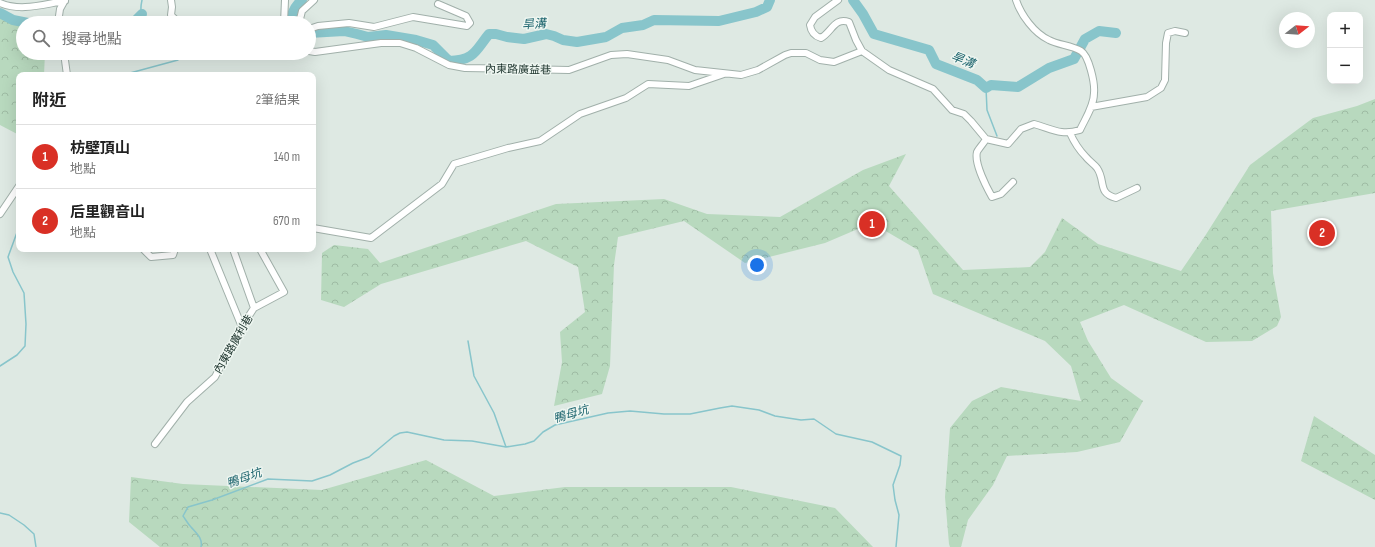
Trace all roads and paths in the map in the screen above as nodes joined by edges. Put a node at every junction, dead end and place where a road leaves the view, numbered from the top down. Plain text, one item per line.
1 (65, 0) edge
2 (171, 0) edge
3 (285, 0) edge
4 (314, 0) edge
5 (838, 0) edge
6 (1016, 0) edge
7 (0, 4) edge
8 (438, 4) dead end
9 (59, 16) edge
10 (172, 16) edge
11 (284, 16) edge
12 (301, 16) edge
13 (316, 27) edge
14 (1185, 33) dead end
15 (862, 51) junction
16 (316, 52) edge
17 (65, 60) edge
18 (67, 72) edge
19 (728, 73) junction
20 (1091, 107) junction
21 (1070, 133) junction
22 (986, 139) junction
23 (1013, 182) dead end
24 (1136, 188) dead end
25 (16, 190) edge
26 (0, 214) edge
27 (316, 229) edge
28 (146, 252) edge
29 (174, 252) edge
30 (211, 252) edge
31 (234, 252) edge
32 (262, 252) edge
33 (254, 308) junction
34 (242, 327) junction
35 (155, 444) dead end

1 - 7 street
1 - 9 street
2 - 10 street
3 - 11 street
4 - 12 street
5 - 15 street
6 - 20 street
8 - 13 street
14 - 20 street
15 - 19 street, 內東路廣益巷
15 - 22 street
16 - 19 street, 內東路廣益巷
17 - 18 street
19 - 27 street, 內東路廣益巷
20 - 21 street
21 - 22 street
21 - 24 street
22 - 23 street
25 - 26 street
28 - 29 street
30 - 34 street
31 - 33 street, 內東路廣利巷
32 - 33 street
33 - 34 street, 內東路廣利巷
34 - 35 street, 內東路廣利巷

